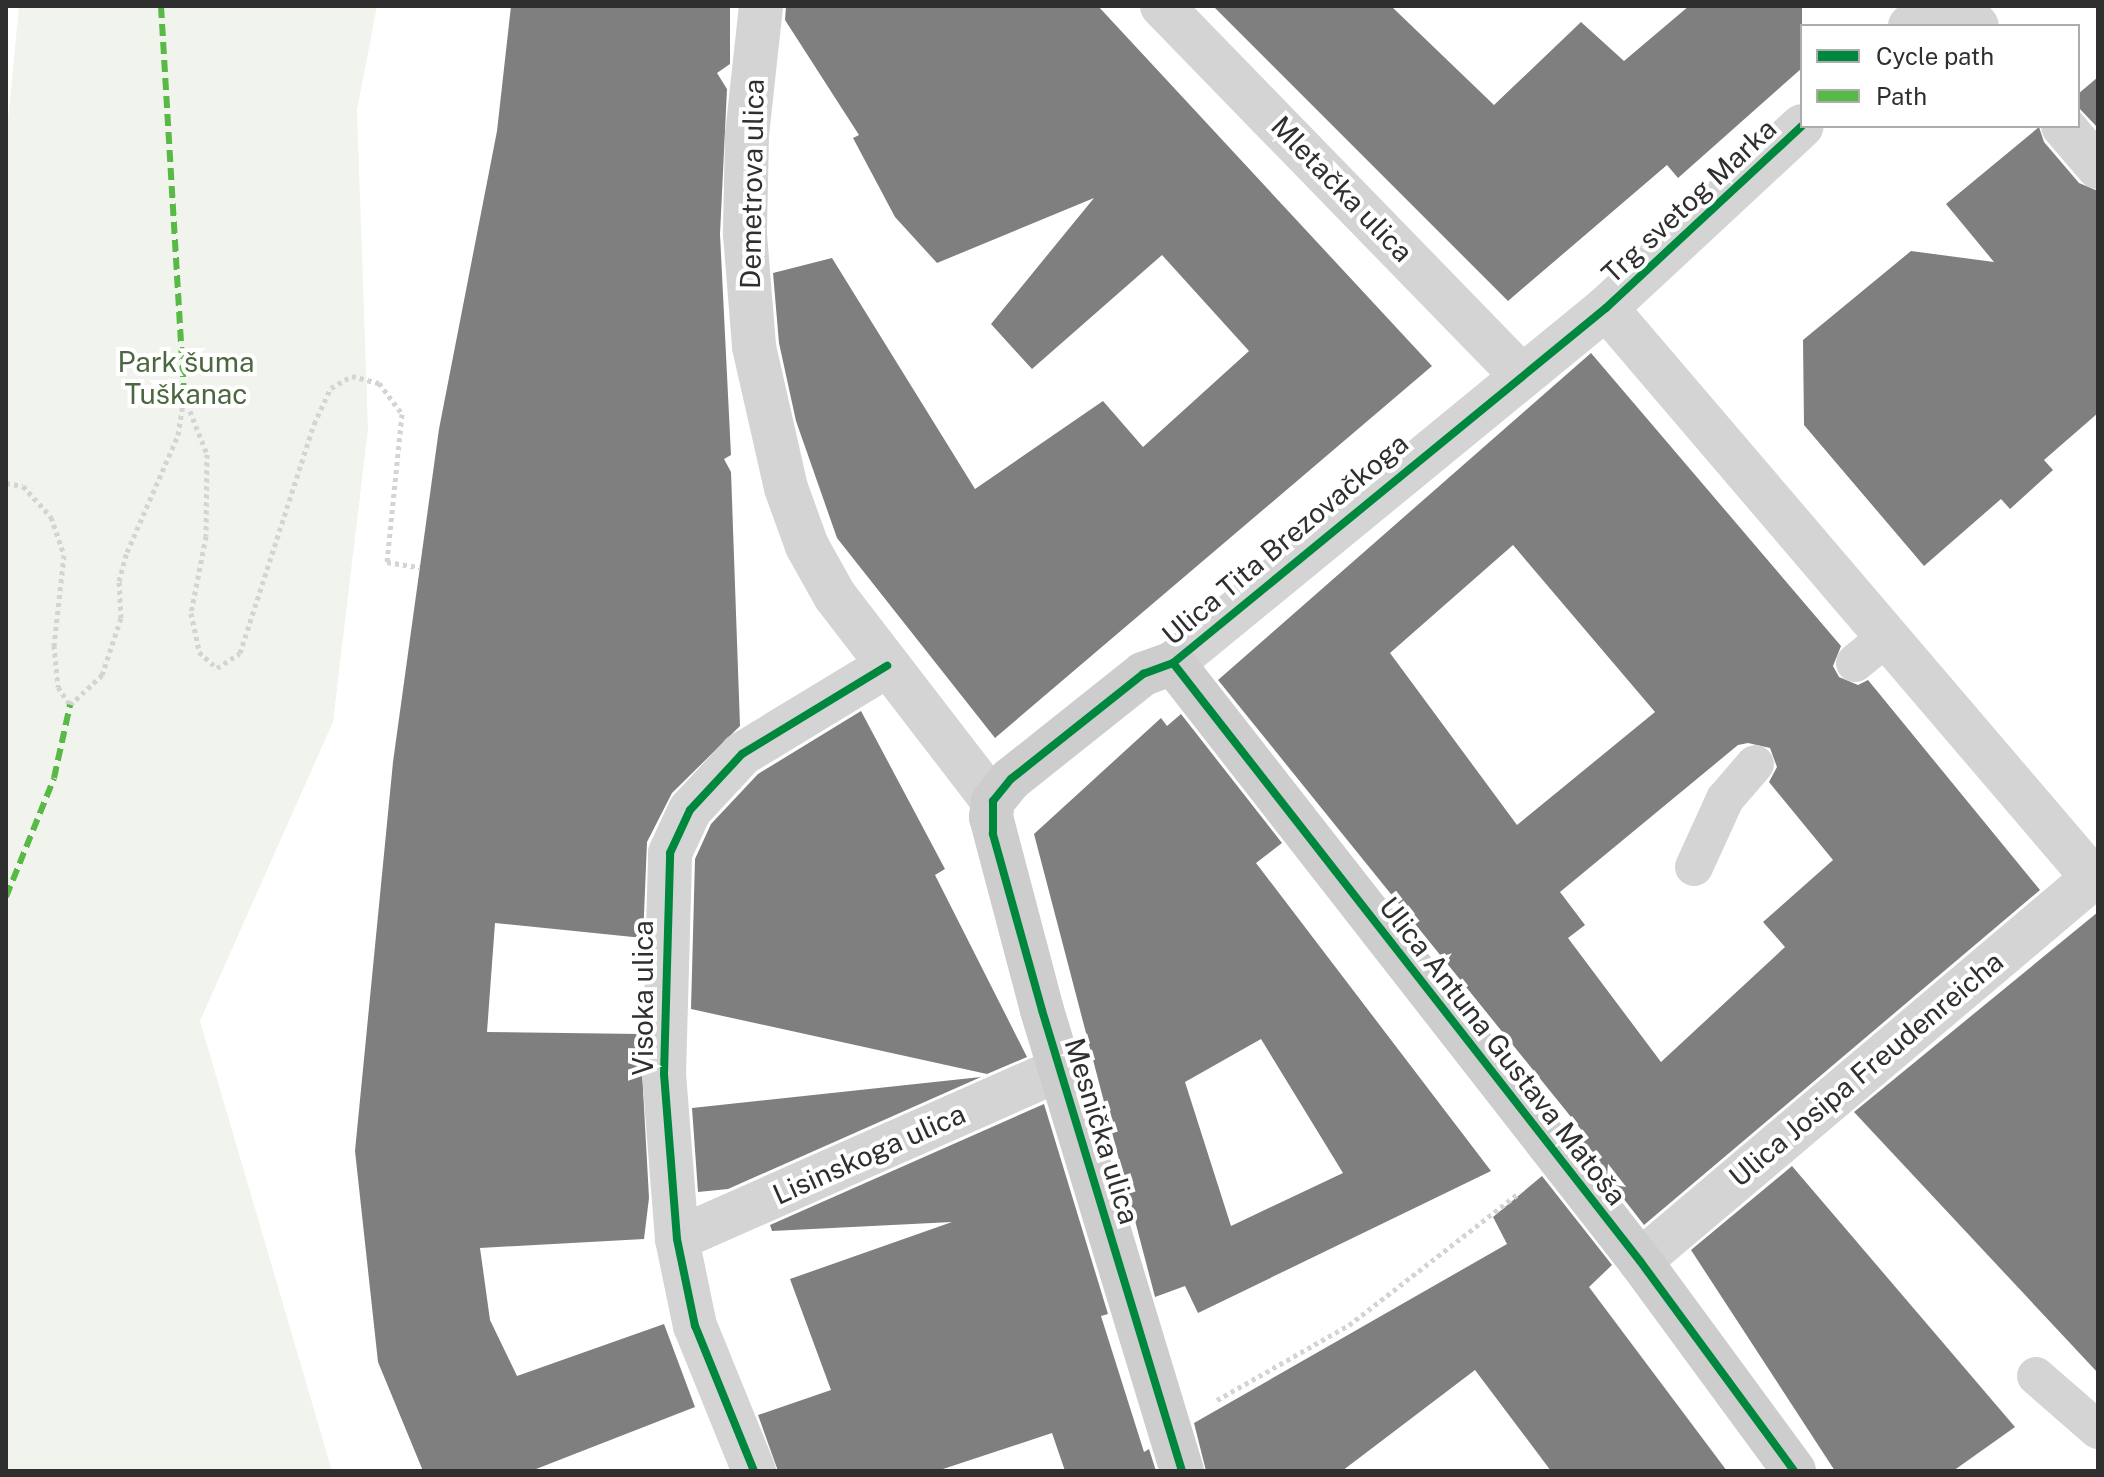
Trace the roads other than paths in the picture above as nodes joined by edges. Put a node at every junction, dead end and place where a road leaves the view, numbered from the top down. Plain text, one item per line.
1 (761, 6) edge
2 (1162, 6) edge
3 (1932, 6) edge
4 (1960, 6) edge
5 (1912, 24) edge
6 (1975, 24) edge
7 (1800, 128) edge
8 (2065, 128) edge
9 (2098, 167) edge
10 (1606, 308) junction
11 (1520, 374) junction
12 (1173, 663) junction
13 (887, 666) junction
14 (1755, 764) dead end
15 (993, 801) junction
16 (1694, 867) dead end
17 (2096, 876) edge
18 (1061, 1069) junction
19 (677, 1239) junction
20 (1640, 1261) junction
21 (2036, 1376) dead end
22 (2098, 1430) edge
23 (754, 1471) edge
24 (1182, 1471) edge
25 (1794, 1471) edge

1 - 13 street, Demetrova ulica
2 - 11 street, Mletačka ulica
3 - 5 street
4 - 6 street
7 - 10 street, Trg svetog Marka
8 - 9 street
10 - 11 street, Ulica Tita Brezovačkoga
10 - 17 street, Trg svetog Marka
11 - 12 street, Ulica Tita Brezovačkoga
12 - 15 street, Ulica Tita Brezovačkoga
12 - 20 street, Ulica Antuna Gustava Matoša
13 - 15 street, Demetrova ulica
13 - 19 street, Visoka ulica
14 - 16 lane
15 - 18 street, Mesnička ulica
17 - 20 street, Ulica Josipa Freudenreicha
18 - 19 street, Lisinskoga ulica
18 - 24 street, Mesnička ulica
19 - 23 street, Visoka ulica
20 - 25 street, Ulica Antuna Gustava Matoša
21 - 22 lane

